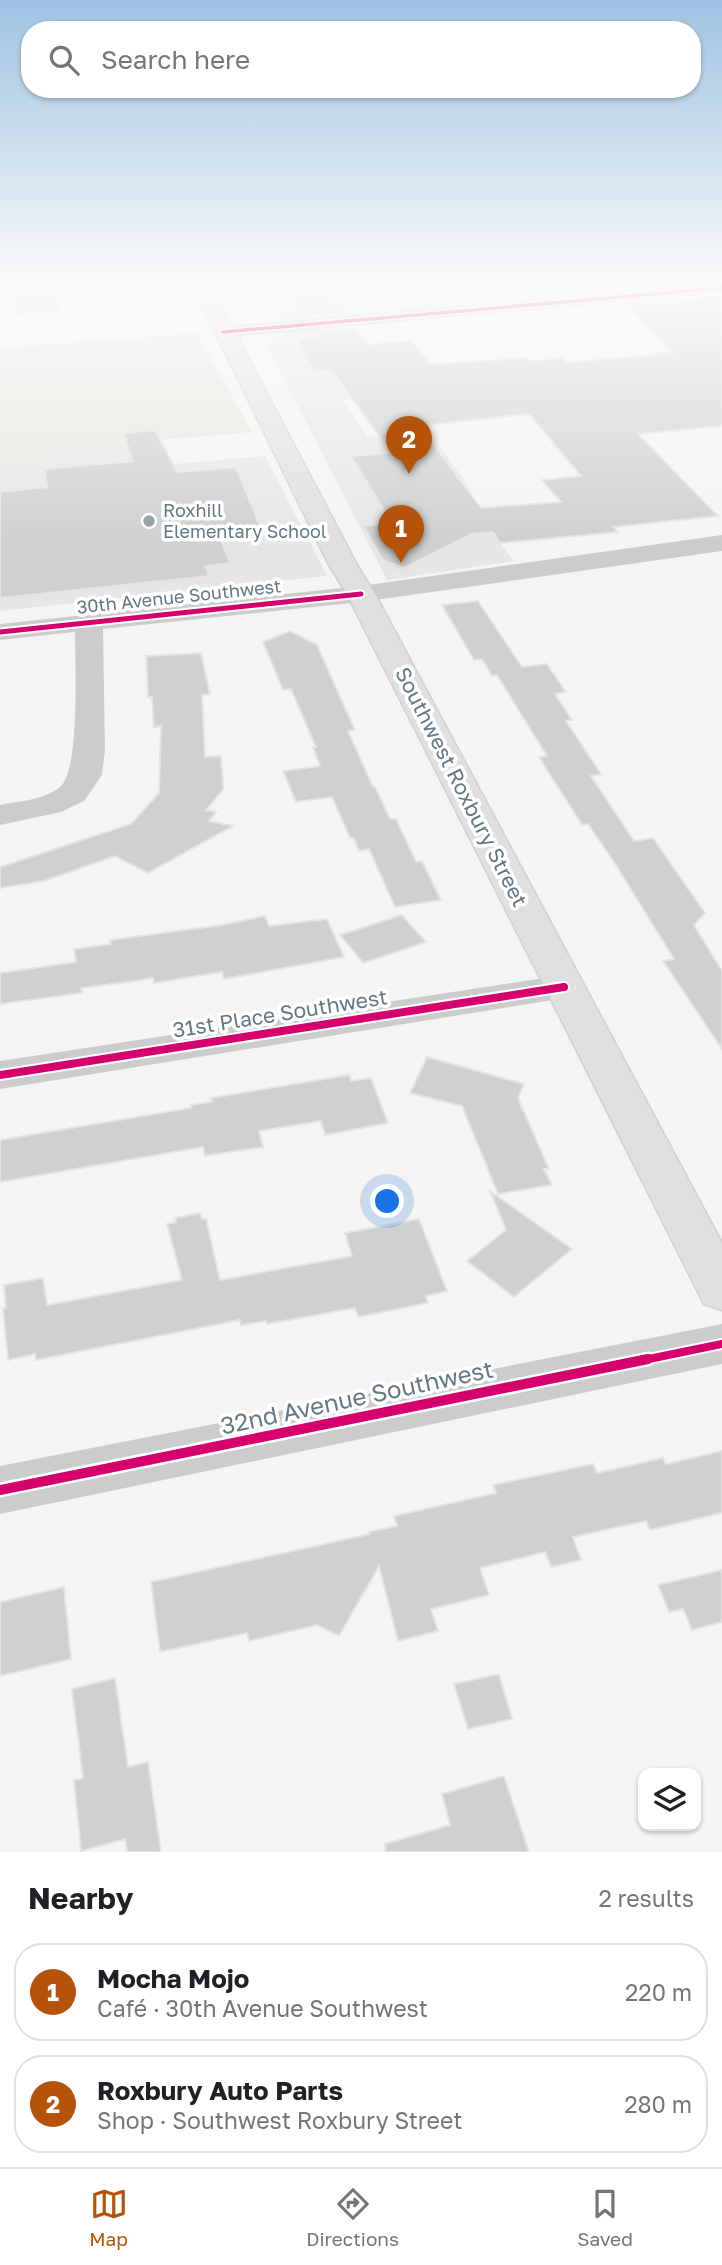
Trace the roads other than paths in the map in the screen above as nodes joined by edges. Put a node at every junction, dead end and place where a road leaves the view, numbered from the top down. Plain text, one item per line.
1 (243, 369) edge
2 (722, 543) edge
3 (360, 594) junction
4 (89, 623) junction
5 (0, 632) edge
6 (72, 794) joint
7 (0, 815) edge
8 (564, 987) junction
9 (0, 1075) edge
10 (722, 1290) edge
11 (722, 1344) edge
12 (0, 1490) edge

1 - 3 main road, Southwest Roxbury Street
2 - 3 street, 30th Avenue Southwest
3 - 4 street, 30th Avenue Southwest
3 - 8 main road, Southwest Roxbury Street
4 - 5 street, 30th Avenue Southwest
4 - 6 street
6 - 7 street
8 - 9 street, 31st Place Southwest
8 - 10 main road, Southwest Roxbury Street
11 - 12 street, 32nd Avenue Southwest

